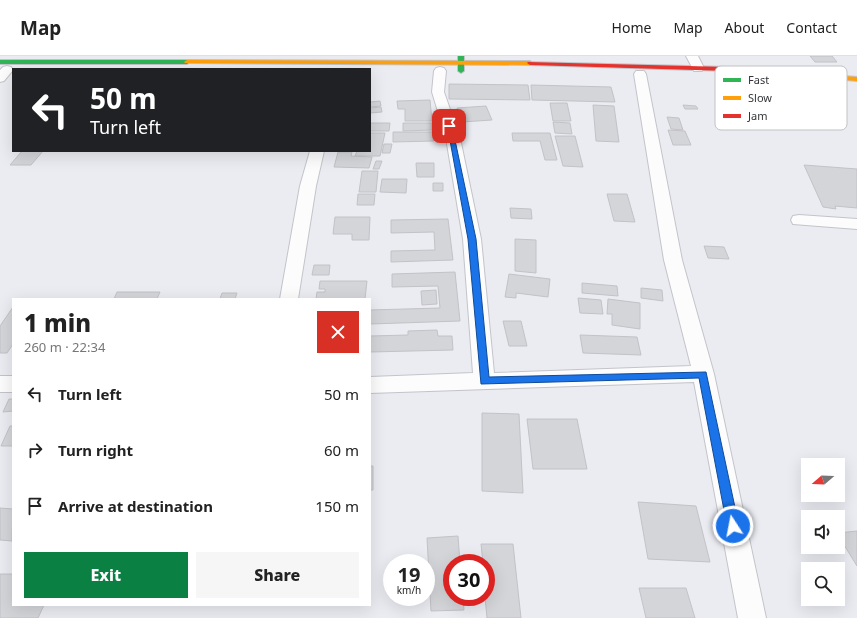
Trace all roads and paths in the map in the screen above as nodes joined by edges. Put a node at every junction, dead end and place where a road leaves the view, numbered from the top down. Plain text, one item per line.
1 (484, 56) edge
2 (692, 56) edge
3 (226, 59) edge
4 (461, 63) edge
5 (514, 63) junction
6 (44, 68) edge
7 (698, 68) junction
8 (371, 69) edge
9 (715, 69) edge
10 (440, 71) junction
11 (640, 74) junction
12 (715, 77) edge
13 (847, 78) edge
14 (857, 79) edge
15 (847, 87) edge
16 (857, 88) edge
17 (317, 152) edge
18 (798, 220) dead end
19 (857, 224) edge
20 (289, 298) edge
21 (703, 374) junction
22 (484, 381) junction
23 (0, 384) edge
24 (12, 384) edge
25 (371, 384) edge
26 (752, 618) edge

1 - 5 main road
2 - 7 street
3 - 4 main road
3 - 6 main road
4 - 5 main road
4 - 10 main road
4 - 11 main road
5 - 7 main road
7 - 9 main road
8 - 10 main road
10 - 22 street
11 - 12 main road
11 - 21 street
13 - 14 main road
15 - 16 main road
17 - 20 street
18 - 19 street
21 - 22 street
21 - 26 street
22 - 25 street
23 - 24 street

